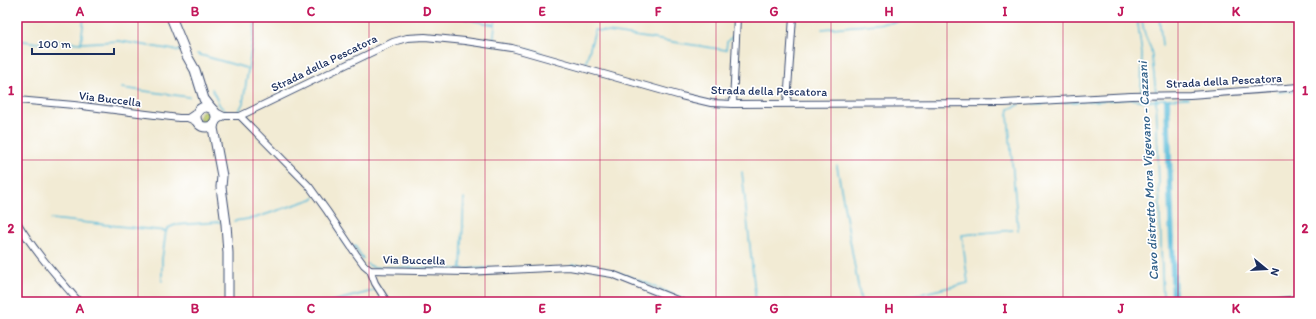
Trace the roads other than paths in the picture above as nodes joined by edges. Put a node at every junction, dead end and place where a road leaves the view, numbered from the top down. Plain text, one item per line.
1 (171, 17) edge
2 (737, 17) edge
3 (793, 17) edge
4 (187, 56) junction
5 (1299, 87) edge
6 (17, 100) edge
7 (787, 103) junction
8 (733, 104) junction
9 (199, 110) junction
10 (212, 110) junction
11 (224, 116) junction
12 (240, 116) junction
13 (188, 118) junction
14 (214, 122) junction
15 (201, 125) junction
16 (221, 187) junction
17 (17, 222) edge
18 (370, 270) junction
19 (1299, 299) edge
20 (79, 302) edge
21 (228, 302) edge
22 (387, 302) edge
23 (682, 302) edge
24 (1268, 302) edge

1 - 4 main road
2 - 8 street
3 - 7 street
4 - 9 main road
4 - 10 main road
5 - 7 street, Strada della Pescatora
6 - 13 street, Via Buccella
7 - 8 street, Strada della Pescatora
8 - 12 street, Strada della Pescatora
9 - 10 main road
9 - 13 street
9 - 15 main road
10 - 11 street
10 - 14 main road
11 - 12 street
11 - 14 street
12 - 18 street, Via Buccella
13 - 15 street, Via Buccella
14 - 15 main road
14 - 16 main road
15 - 16 main road
16 - 21 main road
17 - 20 street
18 - 22 street
18 - 23 street, Via Buccella
19 - 24 street

